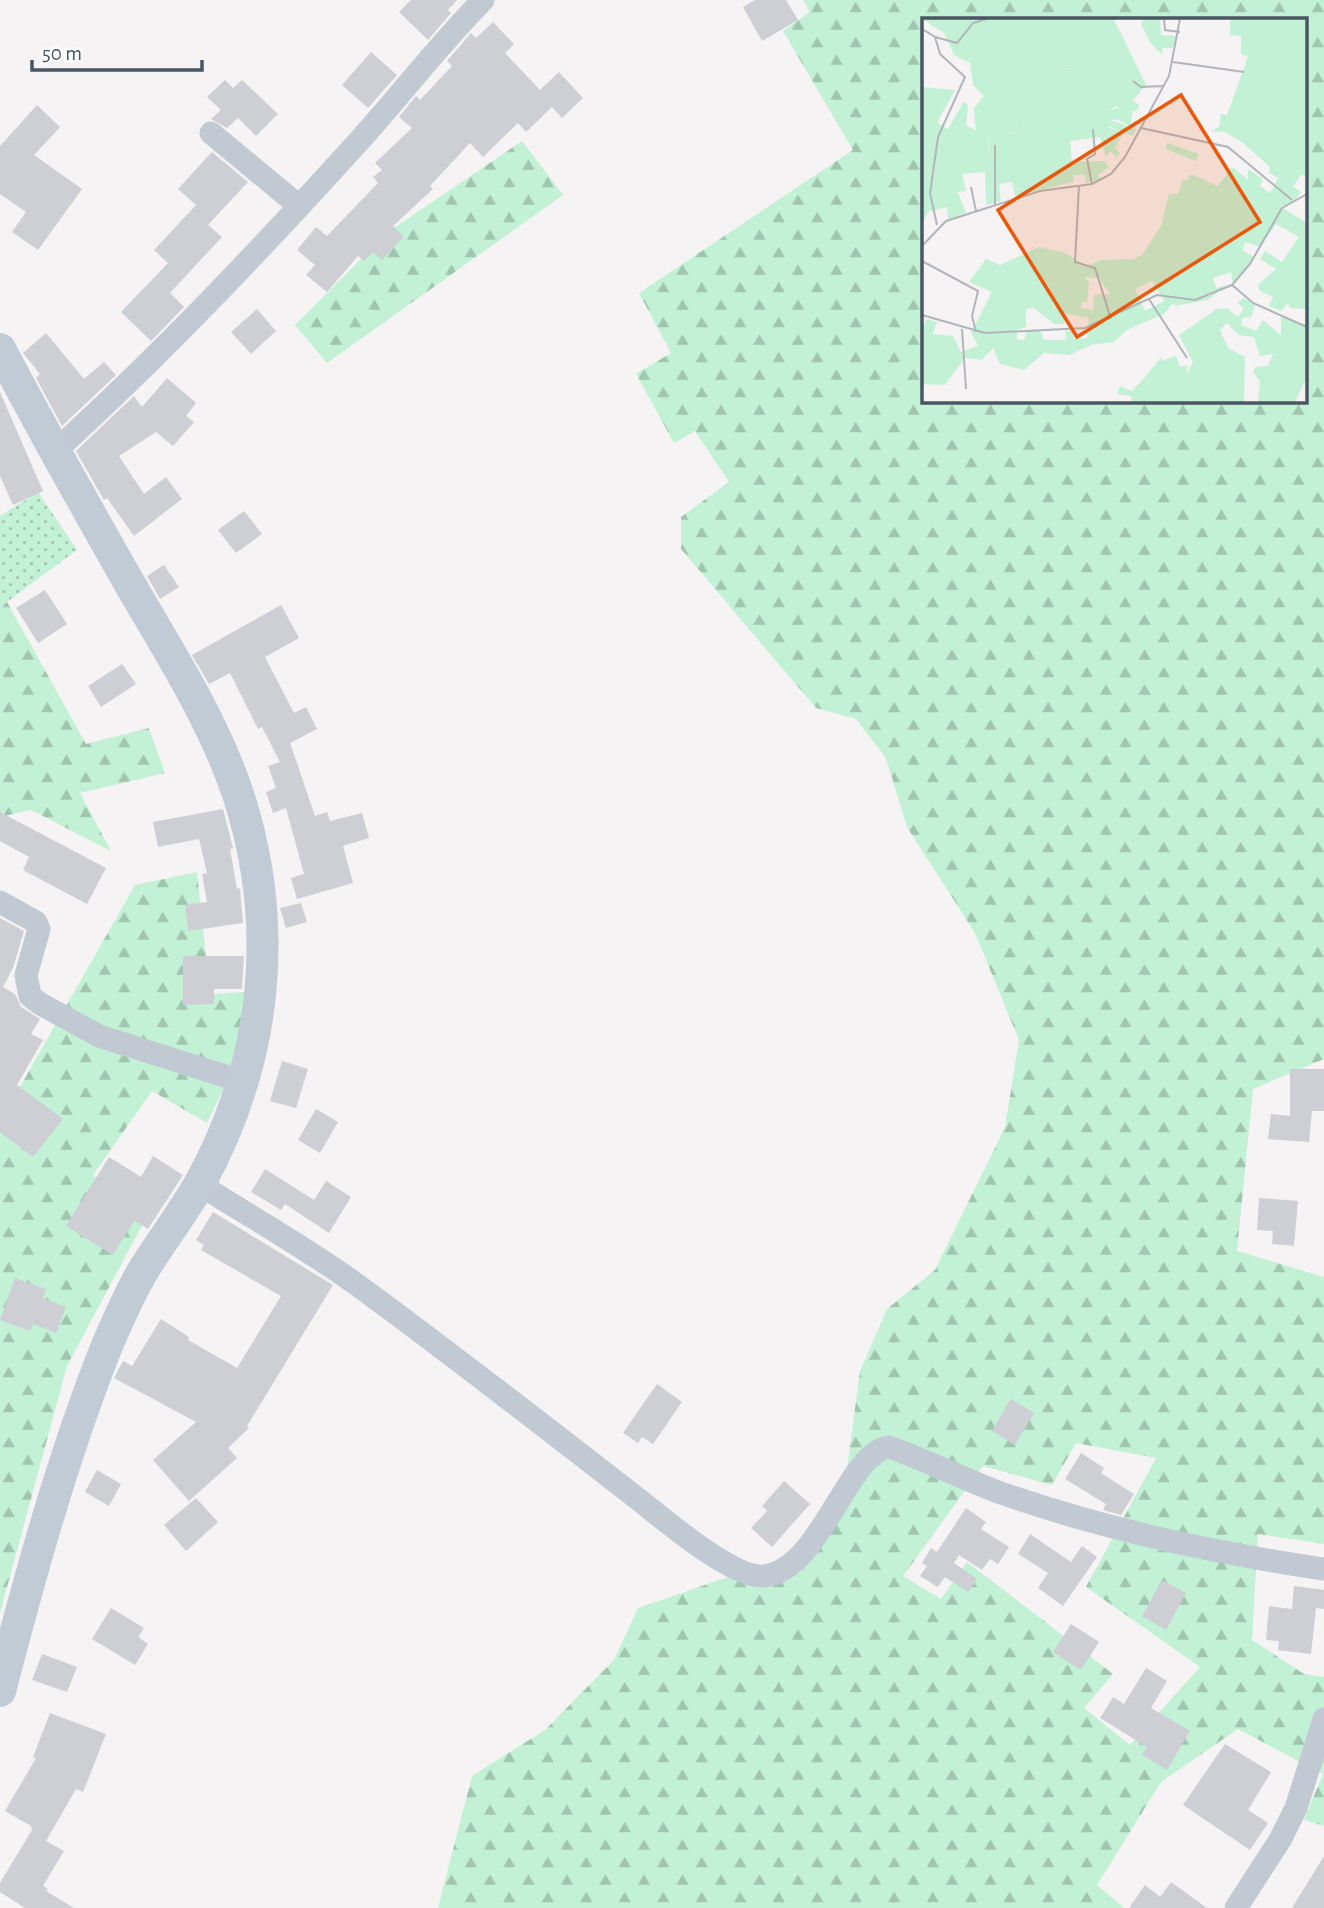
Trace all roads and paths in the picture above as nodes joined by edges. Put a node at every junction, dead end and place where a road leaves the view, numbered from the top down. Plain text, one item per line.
1 (483, 0) edge
2 (211, 133) dead end
3 (299, 206) junction
4 (0, 349) edge
5 (54, 452) junction
6 (0, 902) edge
7 (244, 1082) junction
8 (199, 1184) junction
9 (1324, 1569) edge
10 (0, 1691) edge
11 (1324, 1719) edge
12 (1236, 1908) edge

1 - 3 street
2 - 3 street
3 - 5 street
4 - 5 street
5 - 7 street
6 - 7 street
7 - 8 street
8 - 9 street
8 - 10 street
11 - 12 street

